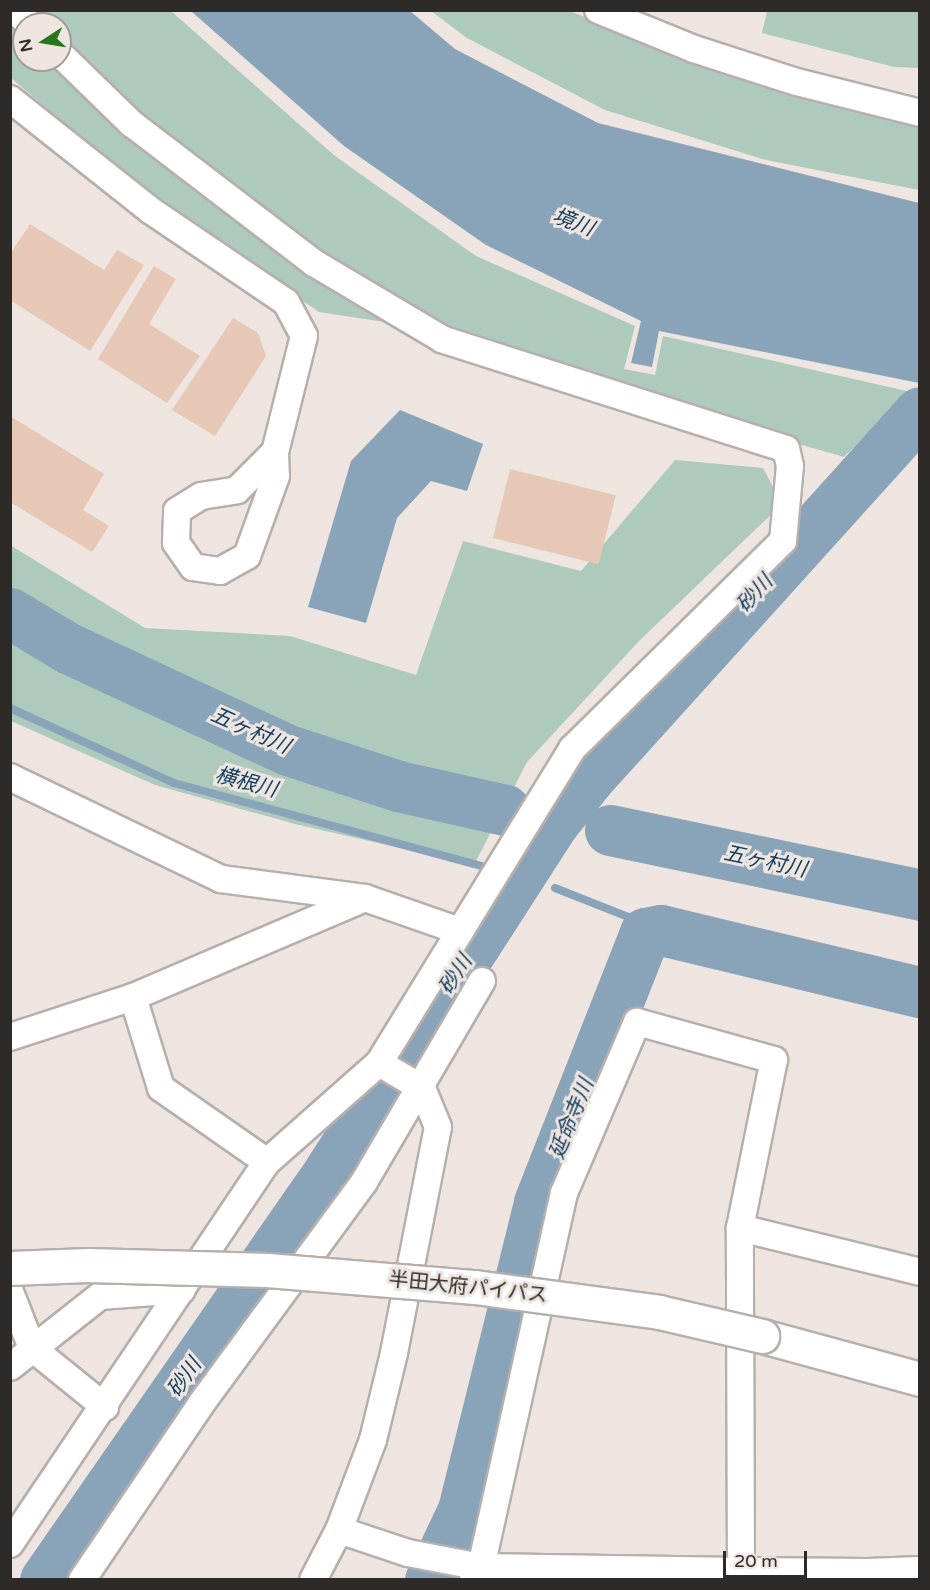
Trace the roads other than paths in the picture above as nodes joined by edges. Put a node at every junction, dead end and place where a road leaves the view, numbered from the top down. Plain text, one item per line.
1 (598, 10) edge
2 (72, 66) edge
3 (10, 99) edge
4 (920, 113) edge
5 (275, 452) junction
6 (10, 777) edge
7 (365, 898) junction
8 (460, 931) junction
9 (482, 981) dead end
10 (133, 997) junction
11 (10, 1037) edge
12 (380, 1064) junction
13 (421, 1088) junction
14 (267, 1161) junction
15 (740, 1228) junction
16 (10, 1268) edge
17 (920, 1272) edge
18 (182, 1290) junction
19 (10, 1292) edge
20 (762, 1336) junction
21 (32, 1348) junction
22 (920, 1355) edge
23 (10, 1367) edge
24 (920, 1369) edge
25 (920, 1379) edge
26 (105, 1407) junction
27 (339, 1530) junction
28 (10, 1544) edge
29 (920, 1570) edge
30 (478, 1571) edge
31 (741, 1571) junction
32 (866, 1576) edge
33 (82, 1580) edge
34 (313, 1580) edge

1 - 4 street
2 - 8 street
3 - 5 street
5 - 5 street
6 - 7 street
7 - 8 street
7 - 10 street
8 - 12 street
9 - 13 street
10 - 11 street
10 - 14 street
12 - 13 street
12 - 14 street
13 - 27 street
13 - 33 street
14 - 18 street
15 - 17 street
15 - 30 street
15 - 31 street
16 - 20 highway, 半田大府パイパス, bridge
18 - 21 street
18 - 26 street
19 - 21 street
20 - 22 highway
20 - 24 highway, 半田大府パイパス
20 - 25 highway
21 - 23 street
21 - 26 street
26 - 28 street
27 - 30 street
27 - 34 street
29 - 32 street
30 - 31 street
31 - 32 street

